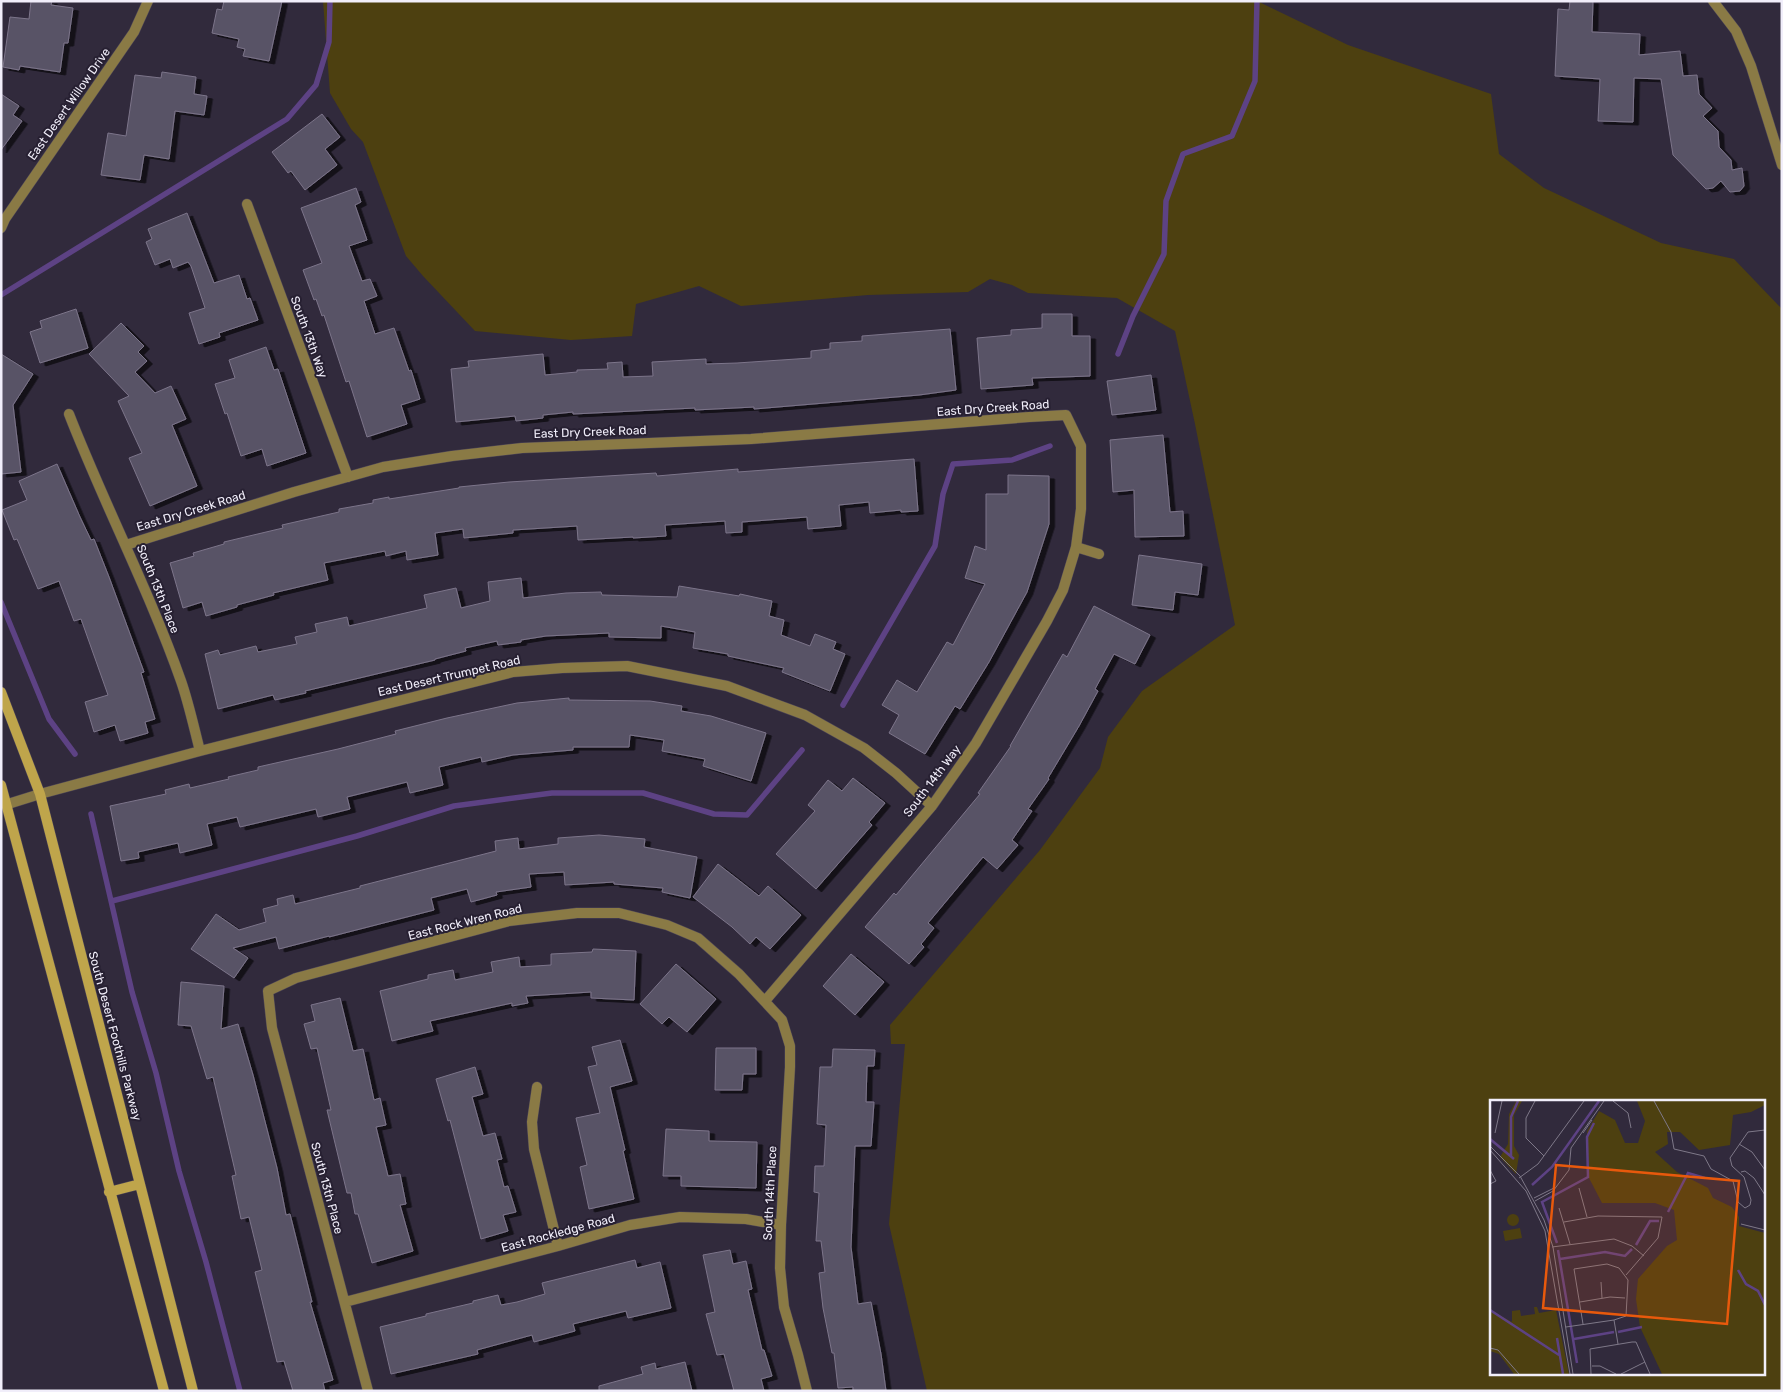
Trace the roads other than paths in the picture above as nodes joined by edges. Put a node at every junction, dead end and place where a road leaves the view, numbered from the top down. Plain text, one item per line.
1 (148, 1) edge
2 (1713, 1) edge
3 (1782, 165) edge
4 (247, 204) dead end
5 (3, 222) edge
6 (69, 414) dead end
7 (1066, 415) joint
8 (348, 477) junction
9 (126, 545) junction
10 (1076, 548) junction
11 (1099, 554) dead end
12 (1, 692) edge
13 (200, 751) junction
14 (1, 785) edge
15 (40, 794) junction
16 (8, 804) junction
17 (932, 806) junction
18 (268, 991) joint
19 (765, 1001) junction
20 (537, 1087) dead end
21 (140, 1184) junction
22 (109, 1192) junction
23 (781, 1225) junction
24 (558, 1246) junction
25 (345, 1302) junction
26 (164, 1391) edge
27 (193, 1391) edge
28 (368, 1391) edge
29 (807, 1391) edge

1 - 5 street, East Desert Willow Drive
2 - 3 street
4 - 8 street, South 13th Way
6 - 9 street, South 13th Place
7 - 8 street, East Dry Creek Road
7 - 10 street, South 14th Way
8 - 9 street, East Dry Creek Road
9 - 13 street, South 13th Place
10 - 11 street
10 - 17 street, South 14th Way
12 - 15 street, South Desert Foothills Parkway
13 - 15 street, East Desert Trumpet Road
13 - 17 street, East Desert Trumpet Road
14 - 16 street
15 - 16 street, East Desert Trumpet Road
15 - 21 street, South Desert Foothills Parkway
16 - 22 street
17 - 19 street, South 14th Way
18 - 19 street, East Rock Wren Road
18 - 25 street, South 13th Place
19 - 23 street, South 14th Place
20 - 24 street
21 - 22 street
21 - 27 street, South Desert Foothills Parkway
22 - 26 street
23 - 24 street, East Rockledge Road
23 - 29 street, South 14th Place
24 - 25 street, East Rockledge Road
25 - 28 street, South 13th Place

